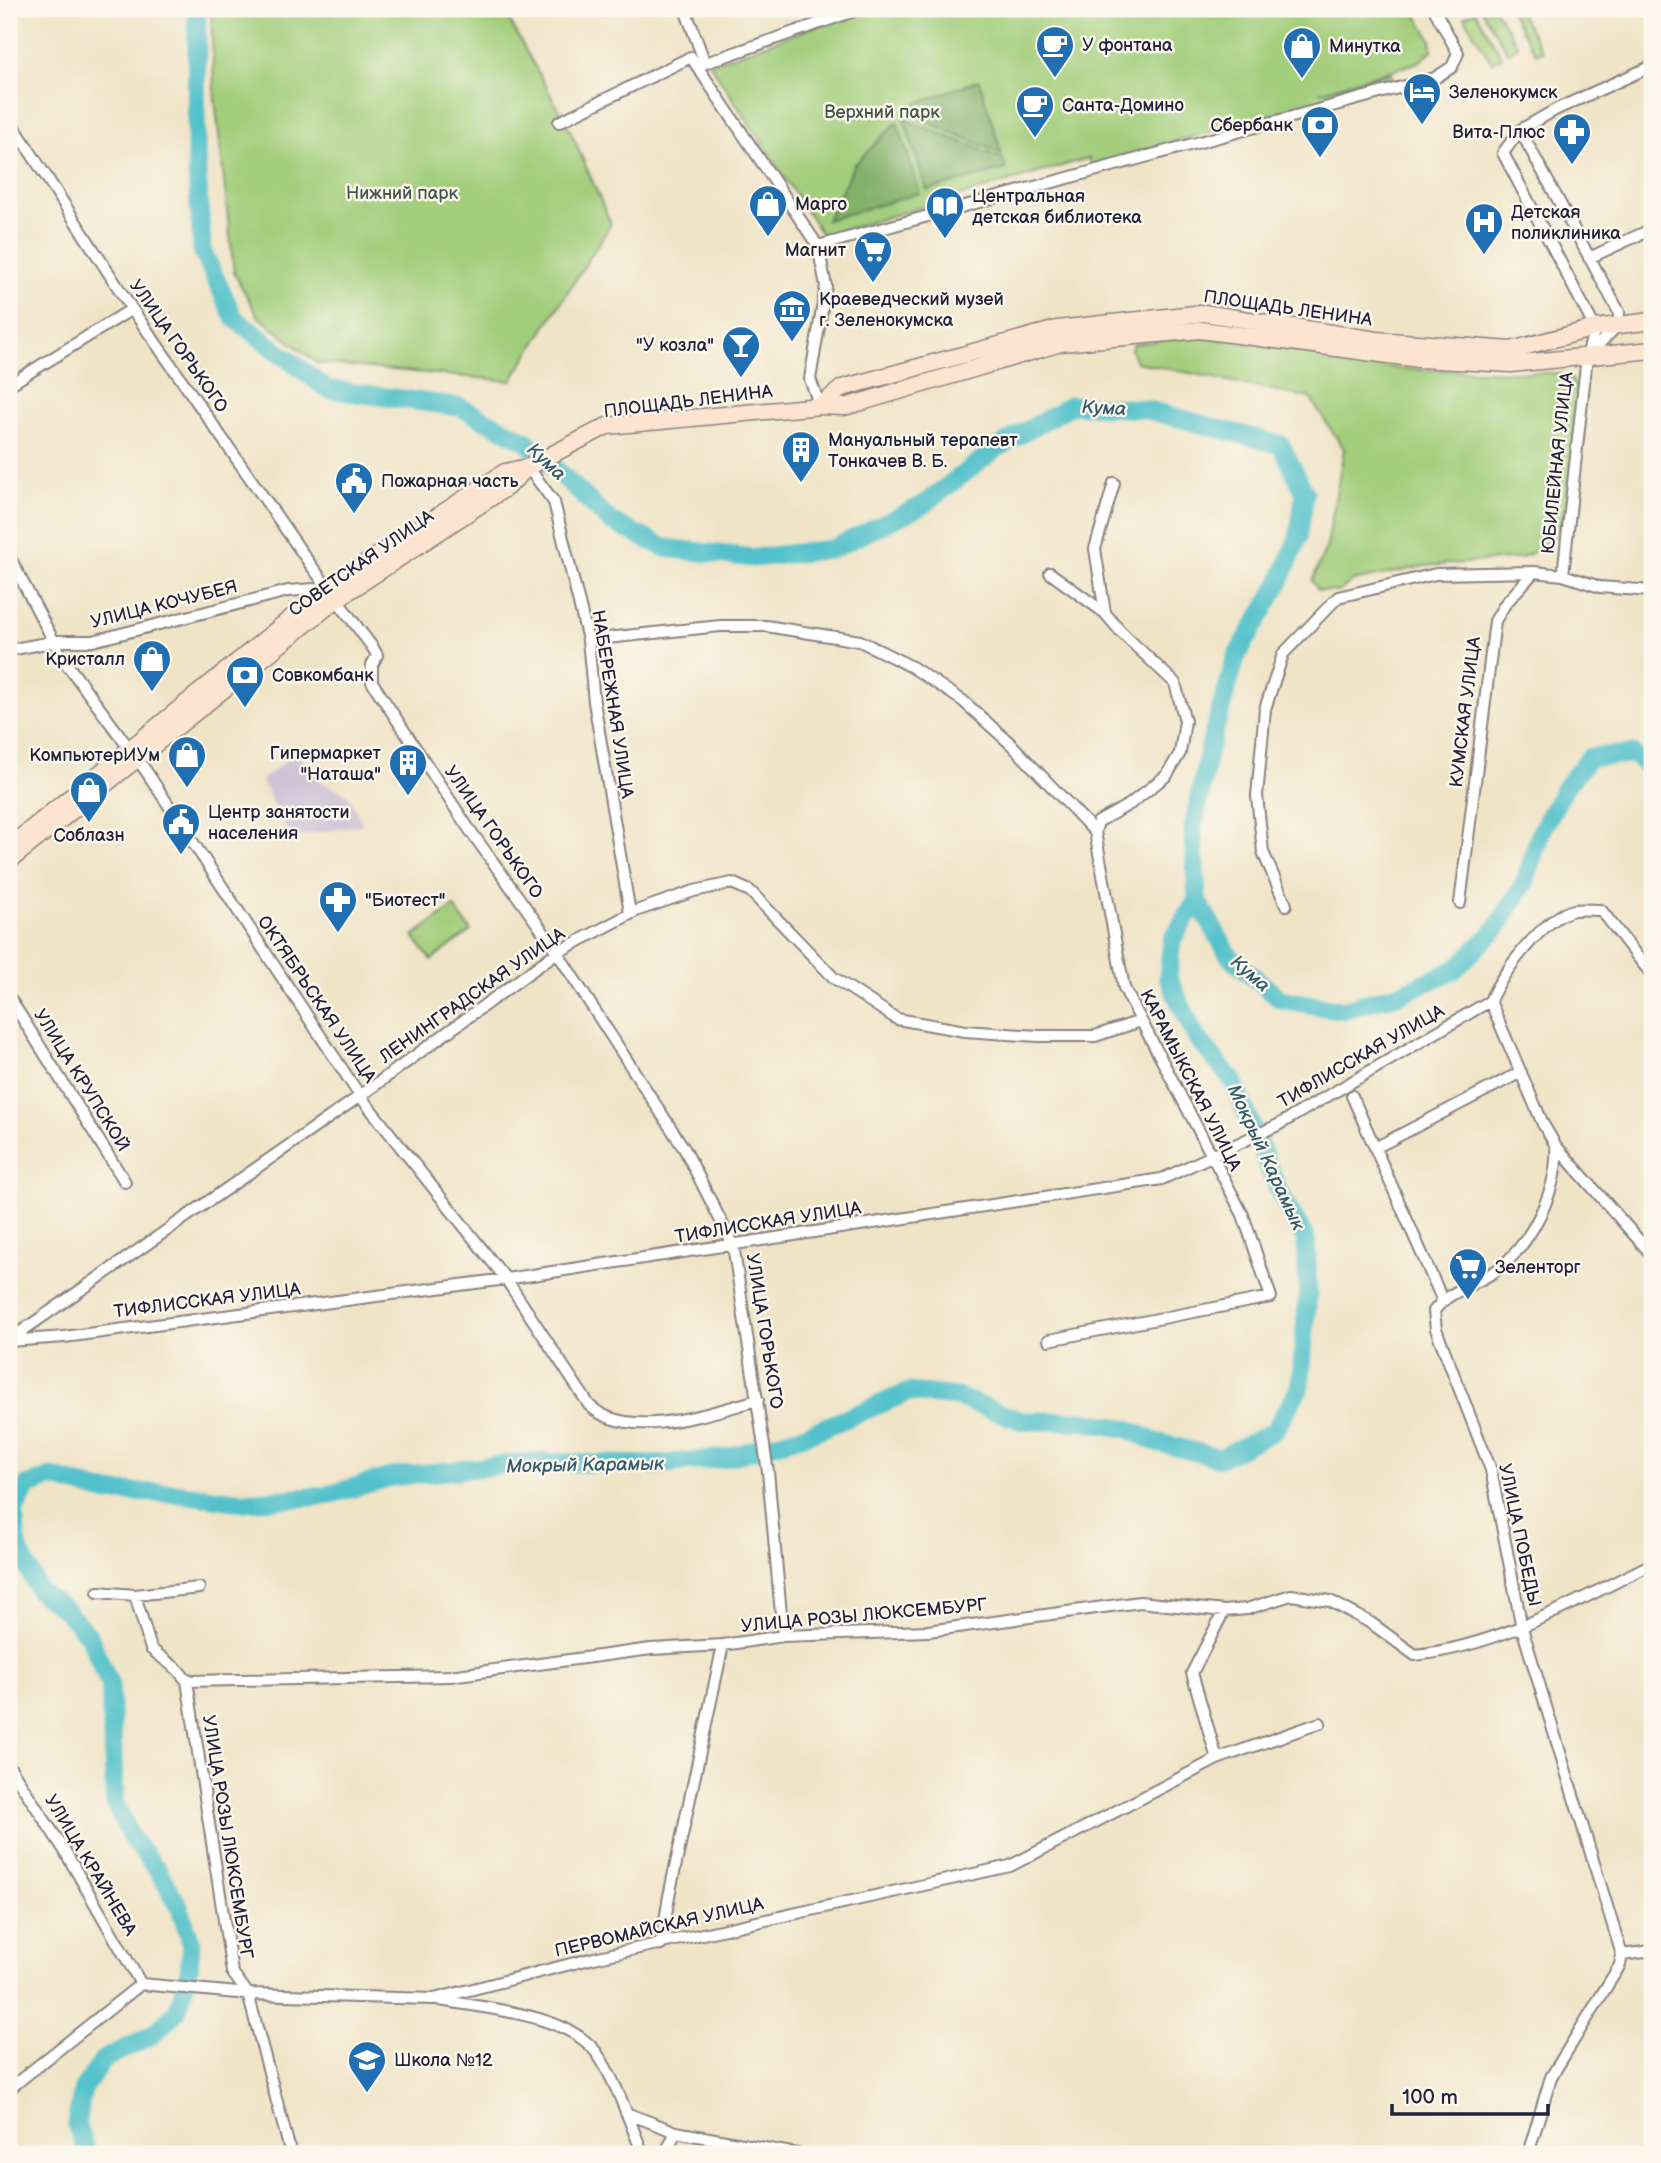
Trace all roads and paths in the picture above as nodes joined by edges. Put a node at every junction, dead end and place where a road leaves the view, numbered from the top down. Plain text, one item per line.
1 (685, 9) edge
2 (860, 9) edge
3 (1434, 9) edge
4 (701, 65) junction
5 (1652, 66) edge
6 (9, 119) edge
7 (559, 121) dead end
8 (1520, 130) junction
9 (1652, 229) edge
10 (818, 246) junction
11 (1589, 258) junction
12 (132, 309) junction
13 (1652, 321) edge
14 (1619, 324) junction
15 (1595, 328) junction
16 (1652, 350) edge
17 (1587, 356) junction
18 (9, 385) edge
19 (820, 406) junction
20 (528, 467) junction
21 (1114, 482) dead end
22 (9, 556) edge
23 (1534, 572) junction
24 (1050, 573) dead end
25 (1563, 575) junction
26 (1652, 591) edge
27 (332, 594) junction
28 (1105, 613) junction
29 (588, 640) junction
30 (52, 642) junction
31 (9, 650) edge
32 (135, 755) junction
33 (1095, 832) junction
34 (9, 847) edge
35 (9, 861) edge
36 (1460, 903) dead end
37 (1286, 905) dead end
38 (630, 913) junction
39 (556, 953) junction
40 (1652, 975) edge
41 (9, 997) edge
42 (1490, 1001) junction
43 (1141, 1021) junction
44 (1521, 1072) junction
45 (360, 1096) junction
46 (1352, 1096) dead end
47 (1556, 1146) junction
48 (1375, 1148) junction
49 (1212, 1157) junction
50 (125, 1182) dead end
51 (733, 1245) junction
52 (1652, 1255) edge
53 (506, 1279) junction
54 (1442, 1299) junction
55 (1049, 1340) dead end
56 (9, 1341) edge
57 (758, 1400) junction
58 (1652, 1564) edge
59 (199, 1588) dead end
60 (98, 1592) dead end
61 (135, 1595) junction
62 (1224, 1611) junction
63 (1522, 1628) junction
64 (783, 1636) junction
65 (723, 1645) junction
66 (187, 1681) junction
67 (1320, 1723) dead end
68 (1217, 1759) junction
69 (9, 1766) edge
70 (661, 1945) junction
71 (1652, 1951) edge
72 (1621, 1960) junction
73 (141, 1984) junction
74 (248, 1994) junction
75 (434, 1999) junction
76 (9, 2089) edge
77 (626, 2113) junction
78 (676, 2133) junction
79 (292, 2154) edge
80 (643, 2154) edge
81 (665, 2154) edge
82 (797, 2154) edge
83 (1528, 2154) edge

1 - 4 street
2 - 4 street
3 - 10 street
4 - 7 street
4 - 10 street
5 - 8 street
6 - 12 street, УЛИЦА ГОРЬКОГО
8 - 11 street
8 - 15 street
9 - 11 street
10 - 19 street
11 - 14 street
12 - 18 street
12 - 27 street, УЛИЦА ГОРЬКОГО
13 - 14 street, ПЛОЩАДЬ ЛЕНИНА
14 - 15 street, ПЛОЩАДЬ ЛЕНИНА
14 - 17 street
15 - 17 street, ЮБИЛЕЙНАЯ УЛИЦА
15 - 19 street, ПЛОЩАДЬ ЛЕНИНА
16 - 17 street, ПЛОЩАДЬ ЛЕНИНА
17 - 19 street, ПЛОЩАДЬ ЛЕНИНА
17 - 25 street, ЮБИЛЕЙНАЯ УЛИЦА
19 - 20 street, ПЛОЩАДЬ ЛЕНИНА
20 - 27 street, СОВЕТСКАЯ УЛИЦА
20 - 29 street, НАБЕРЕЖНАЯ УЛИЦА
21 - 28 street
22 - 30 street, ОКТЯБРЬСКАЯ УЛИЦА
23 - 25 street, ЮБИЛЕЙНАЯ УЛИЦА
23 - 36 street, КУМСКАЯ УЛИЦА
23 - 37 street
24 - 28 street
25 - 26 street, ЮБИЛЕЙНАЯ УЛИЦА
27 - 30 street, УЛИЦА КОЧУБЕЯ
27 - 32 street, СОВЕТСКАЯ УЛИЦА
27 - 39 street, УЛИЦА ГОРЬКОГО
28 - 33 street
29 - 33 street
29 - 38 street, НАБЕРЕЖНАЯ УЛИЦА
30 - 31 street, УЛИЦА КОЧУБЕЯ
30 - 32 street, ОКТЯБРЬСКАЯ УЛИЦА
32 - 34 street, СОВЕТСКАЯ УЛИЦА
32 - 35 street, СОВЕТСКАЯ УЛИЦА
32 - 45 street, ОКТЯБРЬСКАЯ УЛИЦА
33 - 43 street, КАРАМЫКСКАЯ УЛИЦА
38 - 39 street, ЛЕНИНГРАДСКАЯ УЛИЦА
38 - 43 street, ЛЕНИНГРАДСКАЯ УЛИЦА
39 - 45 street, ЛЕНИНГРАДСКАЯ УЛИЦА
39 - 51 street, УЛИЦА ГОРЬКОГО
40 - 42 street
41 - 50 street, УЛИЦА КРУПСКОЙ
42 - 44 street
42 - 49 street, ТИФЛИССКАЯ УЛИЦА
43 - 49 street, КАРАМЫКСКАЯ УЛИЦА
44 - 47 street
44 - 48 street
45 - 53 street, ОКТЯБРЬСКАЯ УЛИЦА
45 - 56 street, ЛЕНИНГРАДСКАЯ УЛИЦА
46 - 48 street
47 - 52 street
47 - 54 street
48 - 54 street
49 - 51 street, ТИФЛИССКАЯ УЛИЦА
49 - 55 street, КАРАМЫКСКАЯ УЛИЦА
51 - 53 street, ТИФЛИССКАЯ УЛИЦА
51 - 57 street, УЛИЦА ГОРЬКОГО
53 - 56 street, ТИФЛИССКАЯ УЛИЦА
53 - 57 street, ОКТЯБРЬСКАЯ УЛИЦА
54 - 63 street, УЛИЦА ПОБЕДЫ
57 - 64 street, УЛИЦА ГОРЬКОГО
58 - 63 street, УЛИЦА РОЗЫ ЛЮКСЕМБУРГ
59 - 61 street
60 - 61 street
61 - 66 street
62 - 63 street, УЛИЦА РОЗЫ ЛЮКСЕМБУРГ
62 - 64 street, УЛИЦА РОЗЫ ЛЮКСЕМБУРГ
62 - 68 street
63 - 72 street, УЛИЦА ПОБЕДЫ
64 - 65 street, УЛИЦА РОЗЫ ЛЮКСЕМБУРГ
65 - 66 street, УЛИЦА РОЗЫ ЛЮКСЕМБУРГ
65 - 70 street
66 - 74 street, УЛИЦА РОЗЫ ЛЮКСЕМБУРГ
67 - 68 street, ПЕРВОМАЙСКАЯ УЛИЦА
68 - 70 street, ПЕРВОМАЙСКАЯ УЛИЦА
69 - 73 street, УЛИЦА КРАЙНЕВА
70 - 75 street, ПЕРВОМАЙСКАЯ УЛИЦА
71 - 72 street
72 - 83 street
73 - 74 street, ПЕРВОМАЙСКАЯ УЛИЦА
73 - 76 street
74 - 75 street, ПЕРВОМАЙСКАЯ УЛИЦА
74 - 79 street, УЛИЦА РОЗЫ ЛЮКСЕМБУРГ
75 - 77 street
77 - 78 street
77 - 80 street
78 - 81 street
78 - 82 street

